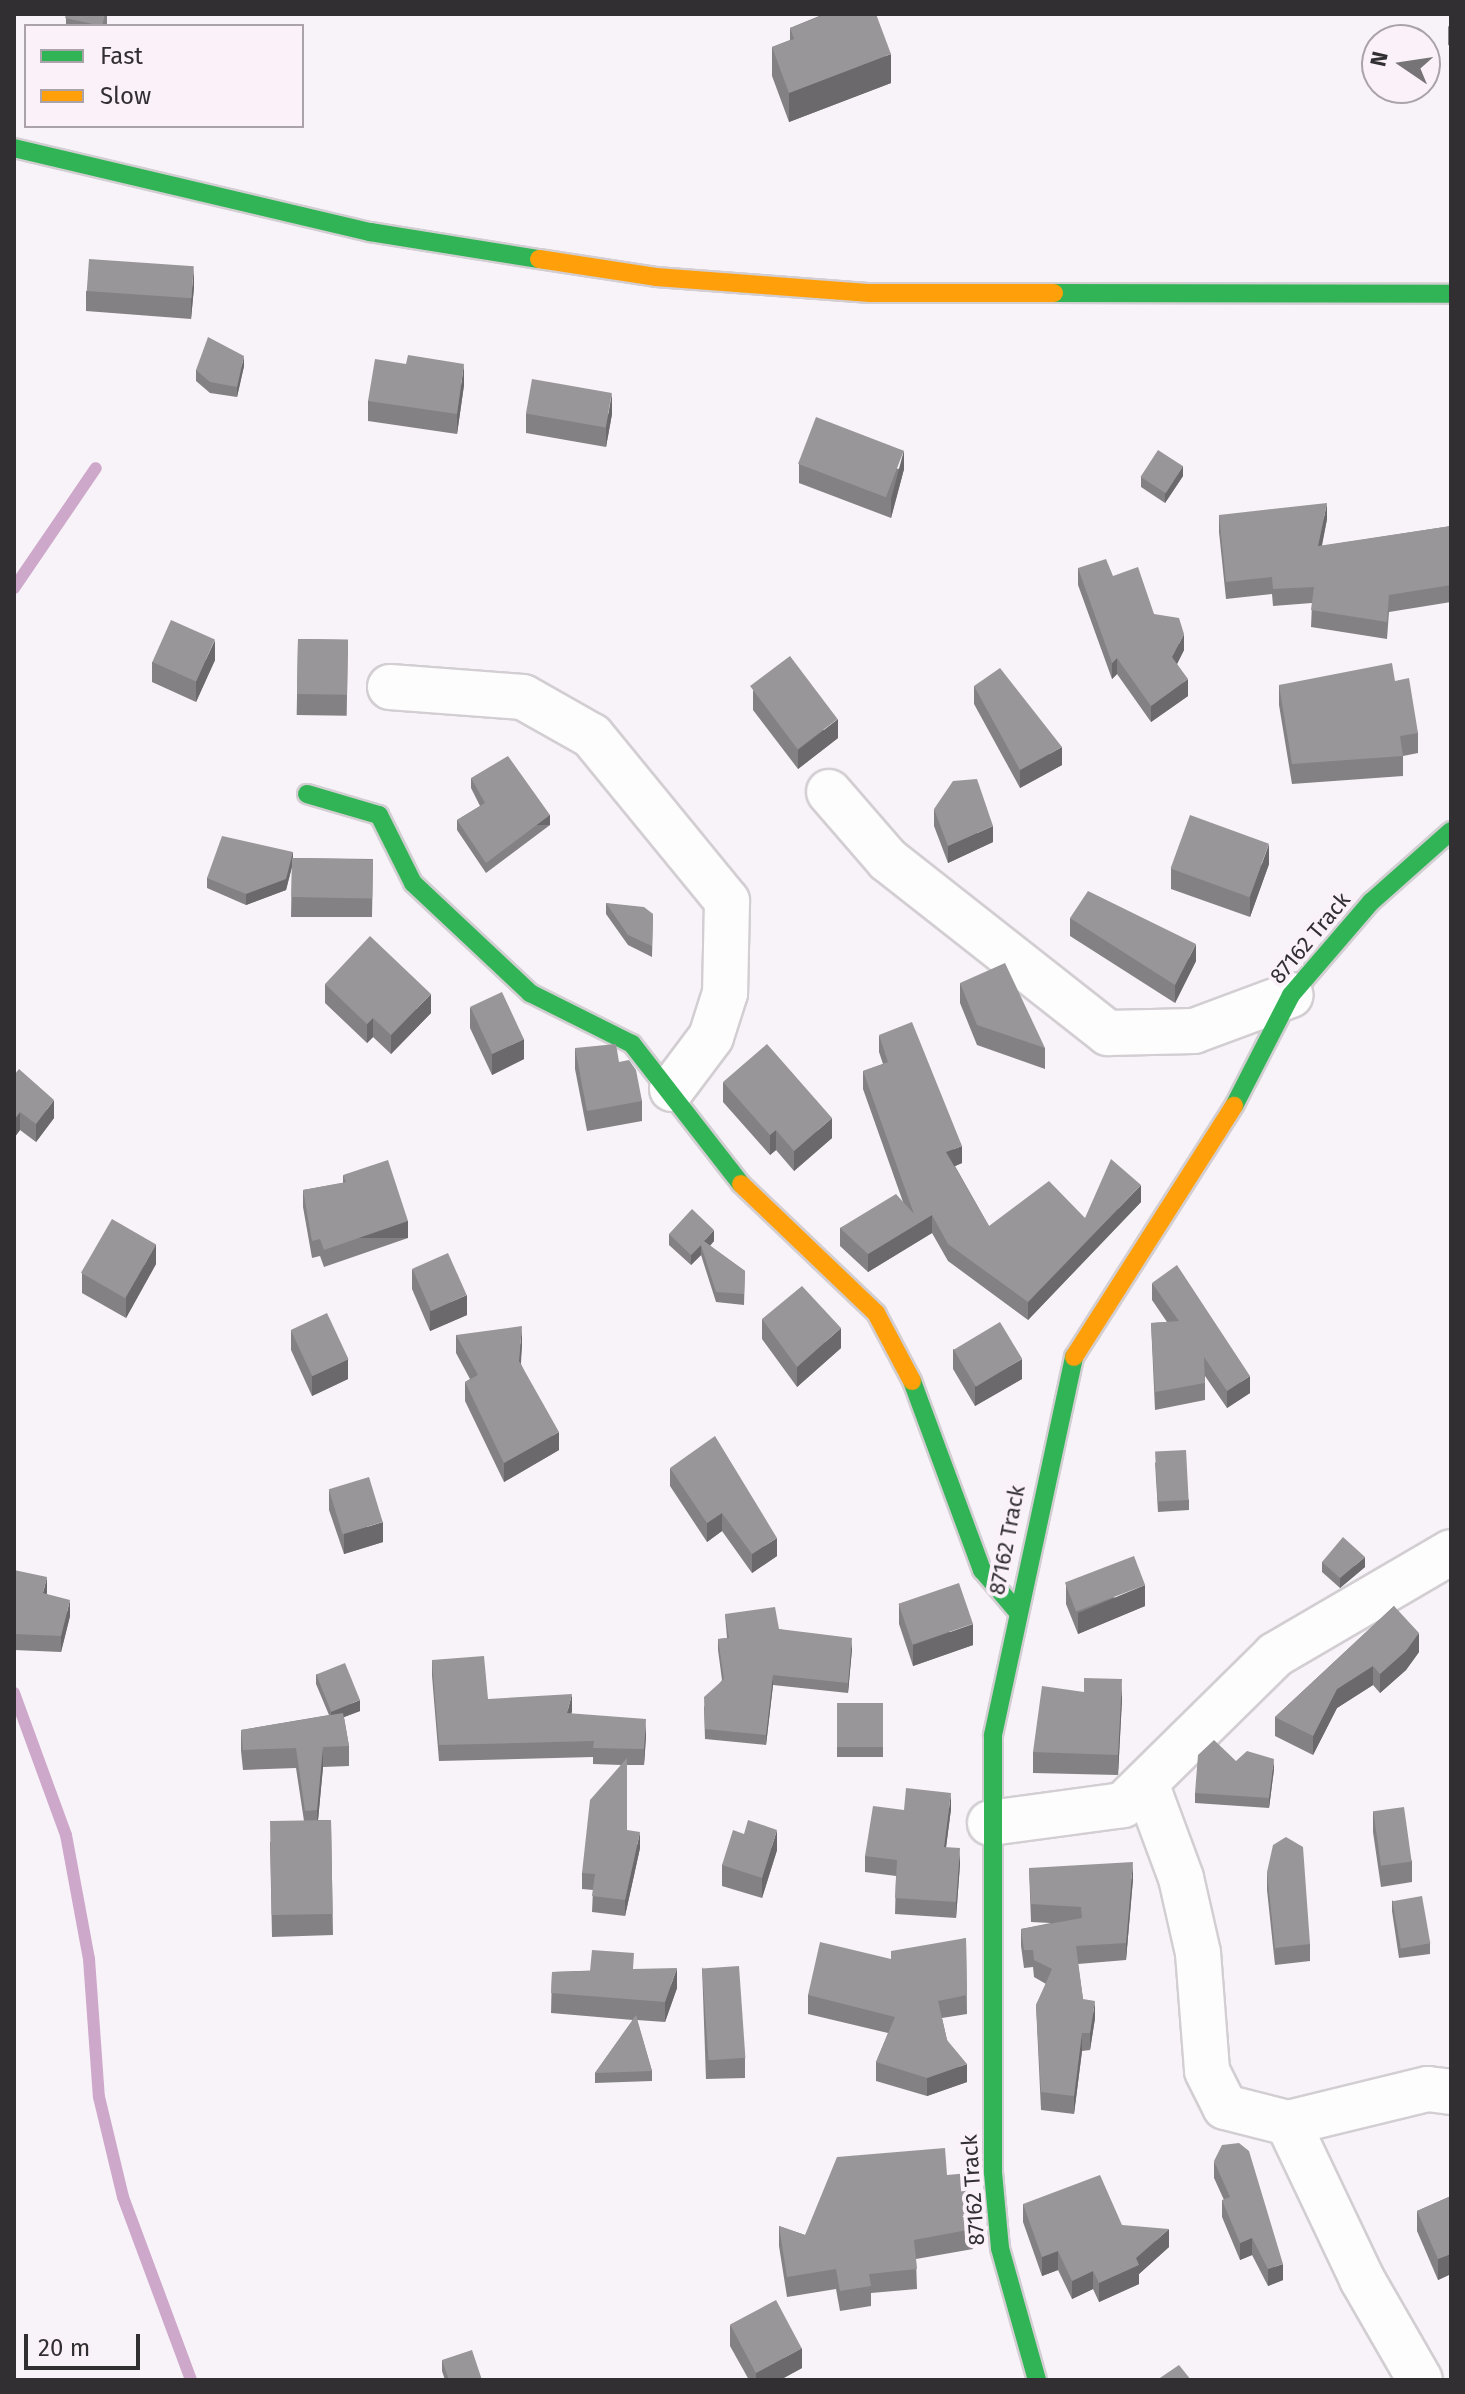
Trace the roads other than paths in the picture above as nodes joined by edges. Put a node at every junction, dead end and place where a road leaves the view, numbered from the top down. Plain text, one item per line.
1 (14, 148) edge
2 (1451, 294) edge
3 (390, 687) dead end
4 (829, 792) dead end
5 (307, 794) dead end
6 (1451, 831) edge
7 (1291, 995) junction
8 (672, 1089) junction
9 (1451, 1552) edge
10 (1017, 1611) junction
11 (1147, 1786) junction
12 (990, 1823) junction
13 (1451, 2092) edge
14 (1288, 2123) junction
15 (1037, 2380) edge
16 (1420, 2380) edge

1 - 2 street
3 - 8 street
4 - 7 street
5 - 8 street
6 - 7 street, 87162 Track
7 - 10 street, 87162 Track
8 - 10 street
9 - 11 street
10 - 12 street, 87162 Track
11 - 12 street
11 - 14 street
12 - 15 street, 87162 Track
13 - 14 street
14 - 16 street

